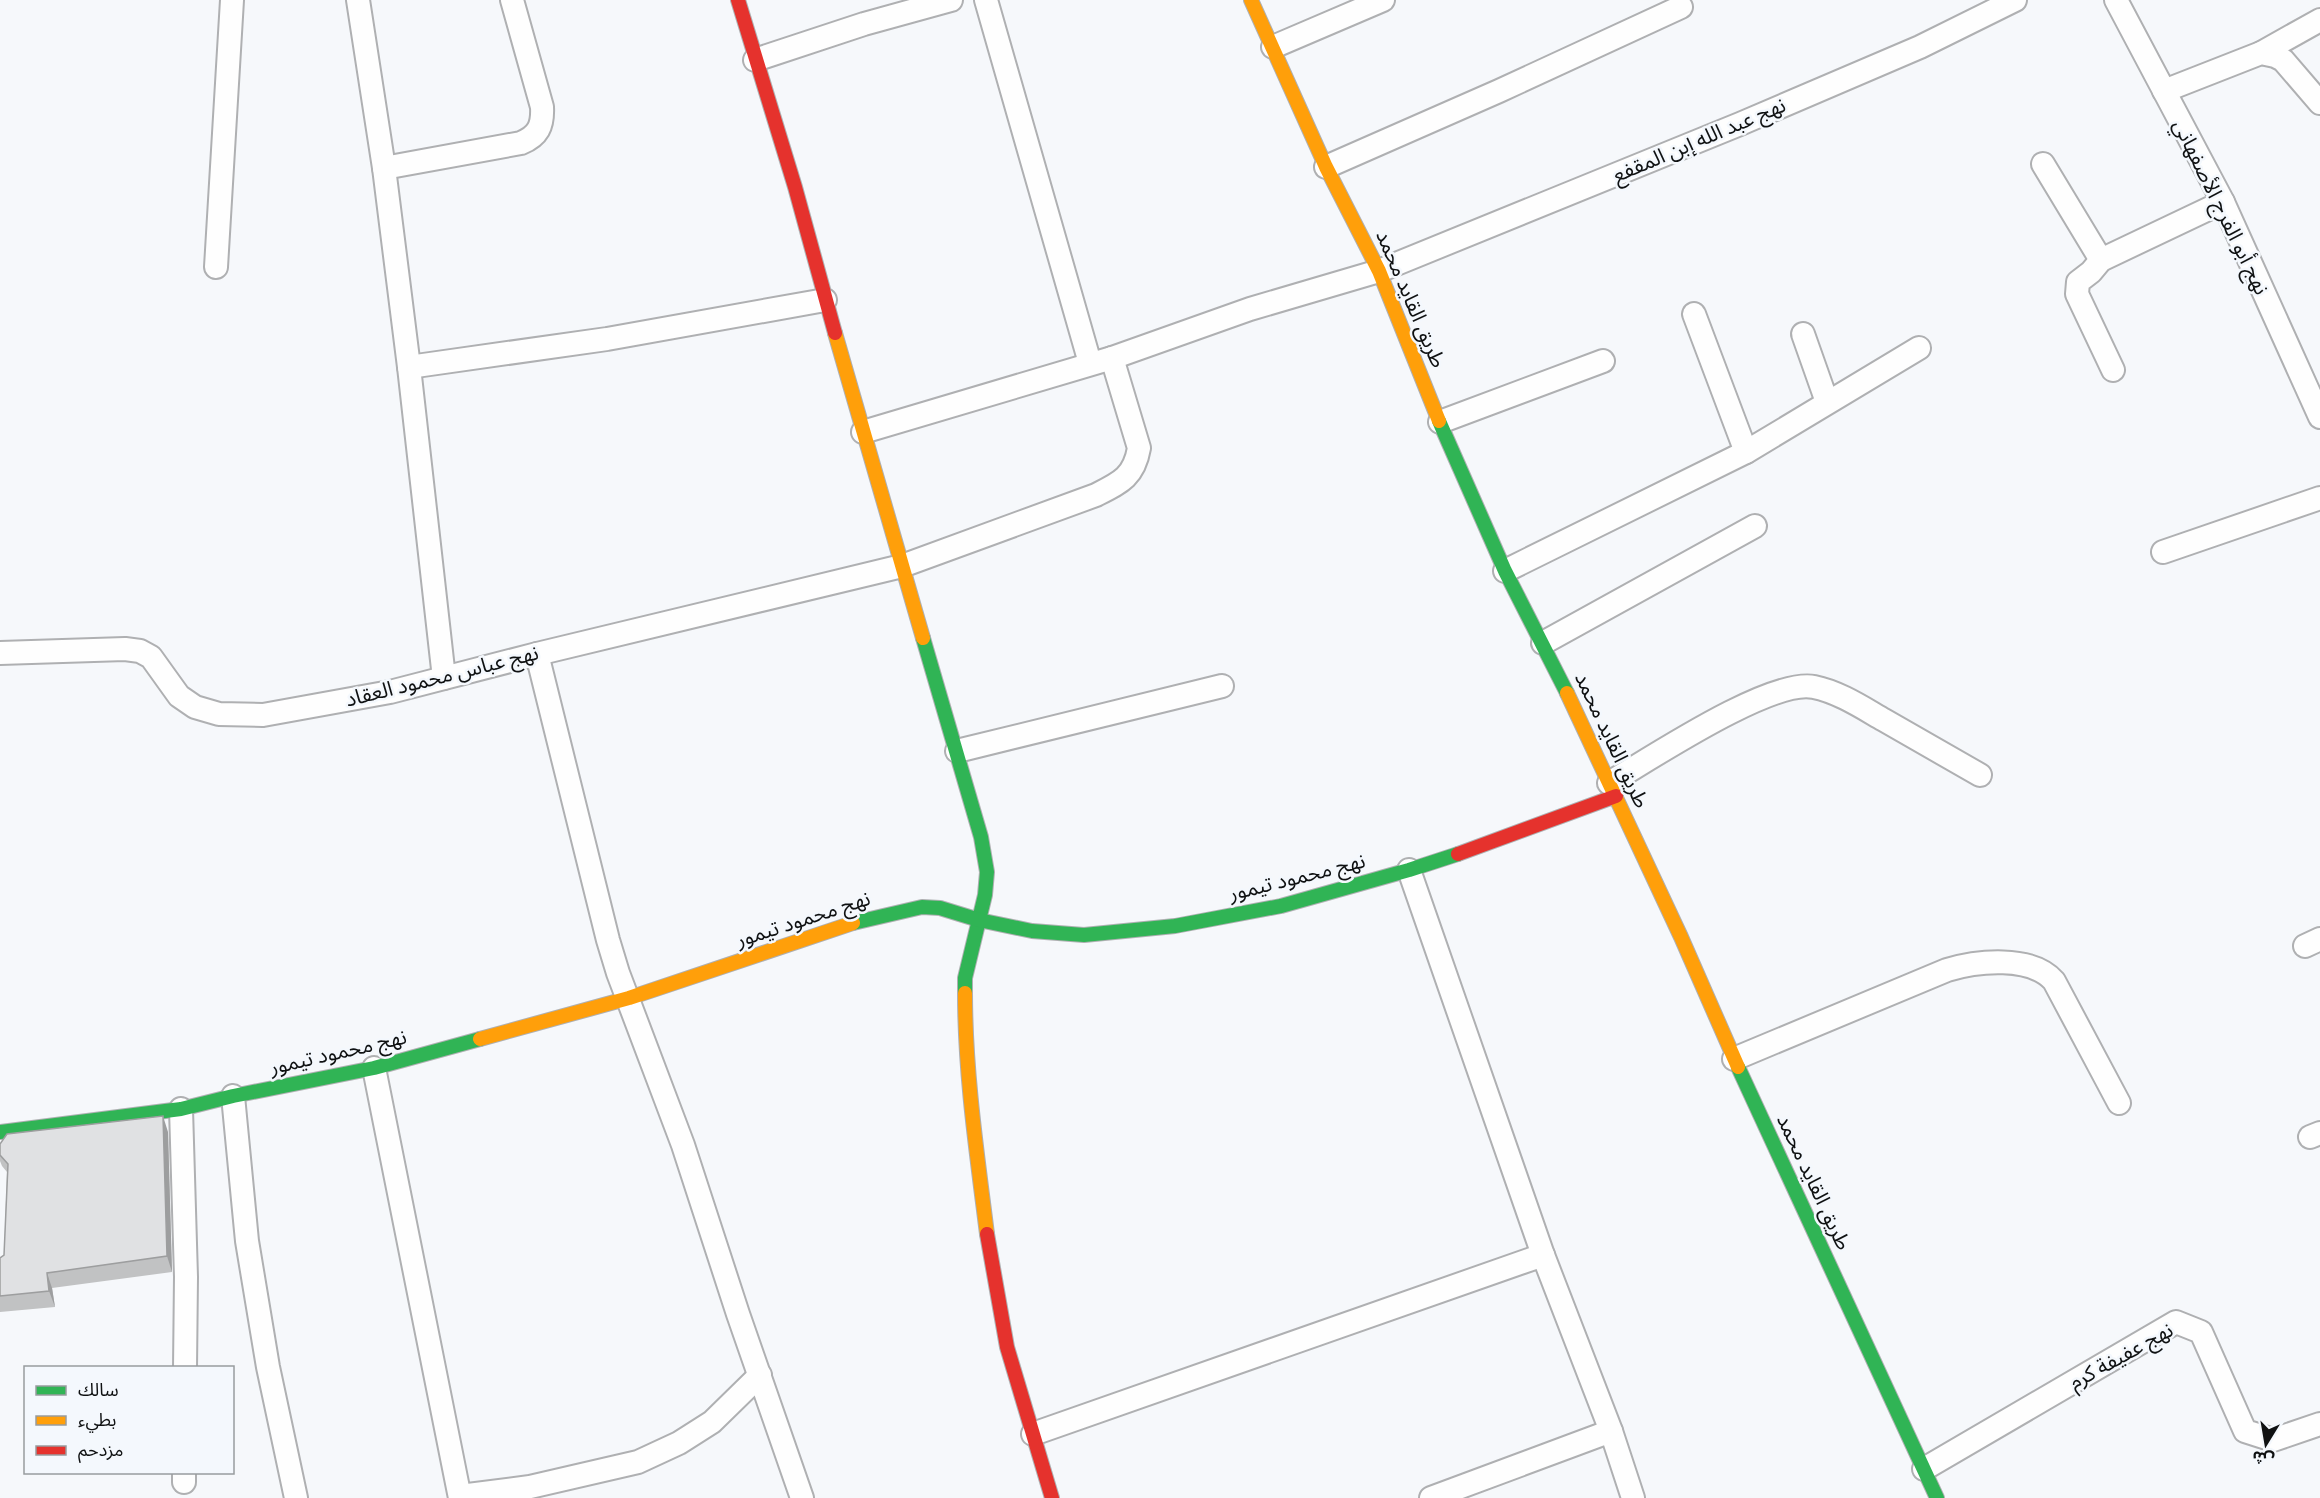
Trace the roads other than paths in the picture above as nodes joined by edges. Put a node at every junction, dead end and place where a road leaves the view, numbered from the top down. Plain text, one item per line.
1 (232, 0) edge
2 (358, 0) edge
3 (512, 0) edge
4 (738, 0) edge
5 (951, 0) edge
6 (986, 0) edge
7 (1251, 0) edge
8 (1383, 0) edge
9 (2015, 0) edge
10 (2116, 0) edge
11 (1681, 7) dead end
12 (2320, 20) edge
13 (1273, 47) junction
14 (2261, 53) junction
15 (754, 60) junction
16 (2164, 91) junction
17 (2320, 103) edge
18 (2043, 164) dead end
19 (1326, 167) junction
20 (384, 168) junction
21 (2223, 202) junction
22 (2101, 260) junction
23 (216, 267) dead end
24 (1379, 271) junction
25 (825, 300) junction
26 (1694, 314) dead end
27 (1803, 334) dead end
28 (1919, 348) dead end
29 (1101, 360) junction
30 (1603, 361) dead end
31 (410, 367) junction
32 (2113, 370) dead end
33 (1827, 402) junction
34 (2320, 417) edge
35 (1440, 422) junction
36 (863, 432) junction
37 (1746, 452) junction
38 (2320, 498) edge
39 (1755, 526) dead end
40 (2163, 552) dead end
41 (902, 566) junction
42 (1505, 571) junction
43 (1543, 644) junction
44 (0, 653) edge
45 (537, 654) junction
46 (444, 678) junction
47 (1222, 686) dead end
48 (957, 751) junction
49 (1980, 775) dead end
50 (1612, 789) junction
51 (1408, 870) junction
52 (979, 920) junction
53 (629, 998) junction
54 (1734, 1059) junction
55 (374, 1068) junction
56 (233, 1096) junction
57 (2119, 1103) dead end
58 (181, 1109) junction
59 (0, 1132) edge
60 (1543, 1255) junction
61 (185, 1366) edge
62 (760, 1375) junction
63 (2320, 1424) edge
64 (1611, 1431) junction
65 (1033, 1434) junction
66 (1924, 1469) junction
67 (460, 1497) edge
68 (296, 1498) edge
69 (802, 1498) edge
70 (1052, 1498) edge
71 (1431, 1498) edge
72 (1633, 1498) edge
73 (1937, 1498) edge

1 - 23 street
2 - 20 street
3 - 20 street
4 - 15 street
5 - 15 street
6 - 29 street, نهج عباس محمود العقاد
7 - 13 street, طريق القايد محمد
8 - 13 street
9 - 24 street, نهج عبد الله إبن المقفع
10 - 16 street, نهج أبو الفرج الأصفهاني
11 - 19 street
12 - 14 street
13 - 19 street, طريق القايد محمد
14 - 16 street
14 - 17 street
15 - 25 street
16 - 21 street, نهج أبو الفرج الأصفهاني
18 - 22 street
19 - 24 street, طريق القايد محمد
20 - 31 street
21 - 22 street
21 - 34 street, نهج أبو الفرج الأصفهاني
22 - 32 street
24 - 29 street, نهج عبد الله إبن المقفع
24 - 35 street, طريق القايد محمد
25 - 31 street
25 - 36 street
26 - 37 street
27 - 33 street
28 - 33 street
29 - 36 street, نهج عبد الله إبن المقفع
29 - 41 street, نهج عباس محمود العقاد
30 - 35 street
31 - 46 street
33 - 37 street
35 - 42 street, طريق القايد محمد
36 - 41 street
37 - 42 street
38 - 40 street
39 - 43 street
41 - 45 street, نهج عباس محمود العقاد
41 - 48 street
42 - 43 street, طريق القايد محمد
43 - 50 street, طريق القايد محمد
44 - 46 street, نهج عباس محمود العقاد
45 - 46 street, نهج عباس محمود العقاد
45 - 53 street
47 - 48 street
48 - 52 street
49 - 50 street
50 - 51 street, نهج محمود تيمور
50 - 54 street, طريق القايد محمد
51 - 52 street, نهج محمود تيمور
51 - 60 street
52 - 53 street, نهج محمود تيمور
52 - 65 street
53 - 55 street, نهج محمود تيمور
53 - 62 street
54 - 57 street
54 - 66 street, طريق القايد محمد
55 - 56 street, نهج محمود تيمور
55 - 67 street
56 - 58 street, نهج محمود تيمور
56 - 68 street
58 - 59 street, نهج محمود تيمور
58 - 61 street
60 - 64 street
60 - 65 street
62 - 67 street
62 - 69 street
63 - 66 street, نهج عفيفة كرم
64 - 71 street
64 - 72 street
65 - 70 street
66 - 73 street, طريق القايد محمد

